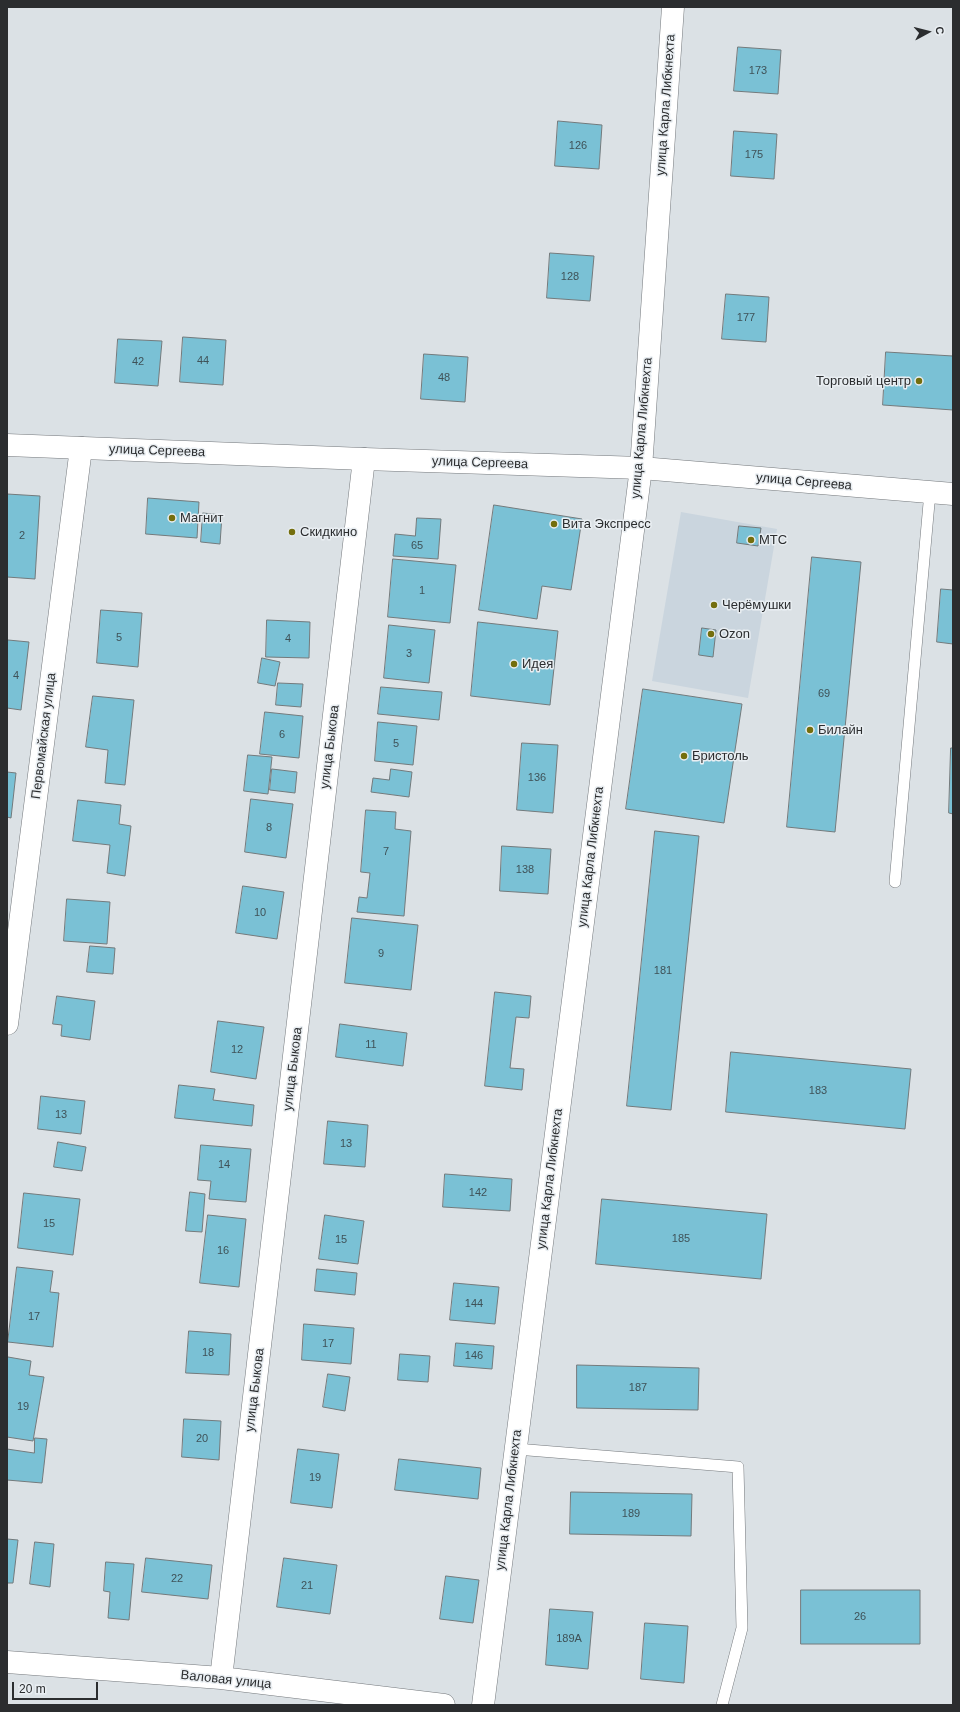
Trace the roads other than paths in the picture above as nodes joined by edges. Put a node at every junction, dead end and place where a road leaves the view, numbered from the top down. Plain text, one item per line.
1 (673, 7) edge
2 (7, 445) edge
3 (80, 448) junction
4 (364, 459) junction
5 (641, 468) junction
6 (930, 492) junction
7 (953, 494) edge
8 (895, 882) dead end
9 (7, 1024) edge
10 (516, 1449) junction
11 (7, 1662) edge
12 (221, 1678) junction
13 (444, 1705) edge
14 (483, 1705) edge
15 (722, 1705) edge

1 - 5 street, улица Карла Либкнехта
2 - 3 street, улица Сергеева
3 - 4 street, улица Сергеева
3 - 9 street, Первомайская улица
4 - 5 street, улица Сергеева
4 - 12 street, улица Быкова
5 - 6 street, улица Сергеева
5 - 10 street, улица Карла Либкнехта
6 - 7 street, улица Сергеева
6 - 8 lane
10 - 14 street, улица Карла Либкнехта
10 - 15 lane
11 - 12 street, Валовая улица
12 - 13 street, Валовая улица

